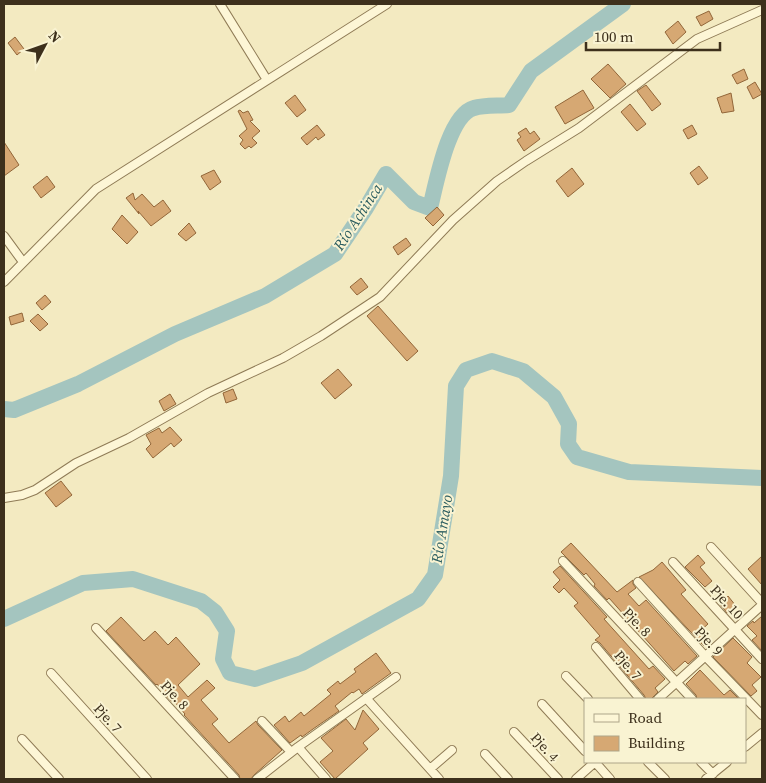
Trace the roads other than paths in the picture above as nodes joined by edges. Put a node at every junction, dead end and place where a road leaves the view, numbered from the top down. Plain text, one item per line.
1 (220, 4) edge
2 (387, 4) edge
3 (762, 10) edge
4 (267, 80) junction
5 (4, 236) edge
6 (24, 262) junction
7 (4, 282) edge
8 (4, 498) edge
9 (711, 547) dead end
10 (563, 561) dead end
11 (673, 562) dead end
12 (638, 582) dead end
13 (762, 604) edge
14 (96, 628) dead end
15 (736, 631) junction
16 (596, 648) dead end
17 (705, 656) junction
18 (762, 659) edge
19 (51, 673) dead end
20 (566, 676) dead end
21 (396, 677) dead end
22 (675, 682) junction
23 (366, 698) junction
24 (587, 698) edge
25 (639, 698) edge
26 (659, 698) edge
27 (691, 698) edge
28 (746, 698) edge
29 (746, 698) edge
30 (542, 704) dead end
31 (762, 715) edge
32 (262, 721) dead end
33 (514, 732) dead end
34 (762, 733) edge
35 (22, 739) dead end
36 (746, 746) edge
37 (298, 747) junction
38 (452, 750) dead end
39 (584, 750) edge
40 (291, 752) junction
41 (485, 754) dead end
42 (594, 763) edge
43 (596, 763) edge
44 (649, 763) edge
45 (702, 763) edge
46 (727, 763) edge
47 (430, 769) junction
48 (710, 777) edge
49 (59, 779) edge
50 (147, 779) edge
51 (235, 779) edge
52 (258, 779) edge
53 (326, 779) edge
54 (438, 779) edge
55 (508, 779) edge
56 (558, 779) edge
57 (576, 779) edge
58 (610, 779) edge
59 (665, 779) edge

1 - 4 street
2 - 4 street
3 - 8 street
4 - 6 street
5 - 6 street
6 - 7 street
9 - 13 street
10 - 22 street, Pje. 8
11 - 15 street, Pje. 10
12 - 17 street, Pje. 9
13 - 15 street
14 - 51 street, Pje. 8
15 - 17 street
15 - 18 street, Pje. 10
16 - 25 street, Pje. 7
17 - 22 street
17 - 28 street, Pje. 9
19 - 50 street, Pje. 7
20 - 24 street
21 - 23 street
22 - 26 street
22 - 27 street, Pje. 8
23 - 37 street
23 - 47 street
29 - 31 street, Pje. 9
30 - 39 street
32 - 40 street
33 - 56 street, Pje. 4
34 - 36 street
35 - 49 street
37 - 40 street
37 - 53 street
38 - 47 street
40 - 52 street
41 - 55 street
42 - 57 street
43 - 58 street
44 - 59 street
45 - 48 street
46 - 48 street
47 - 54 street

